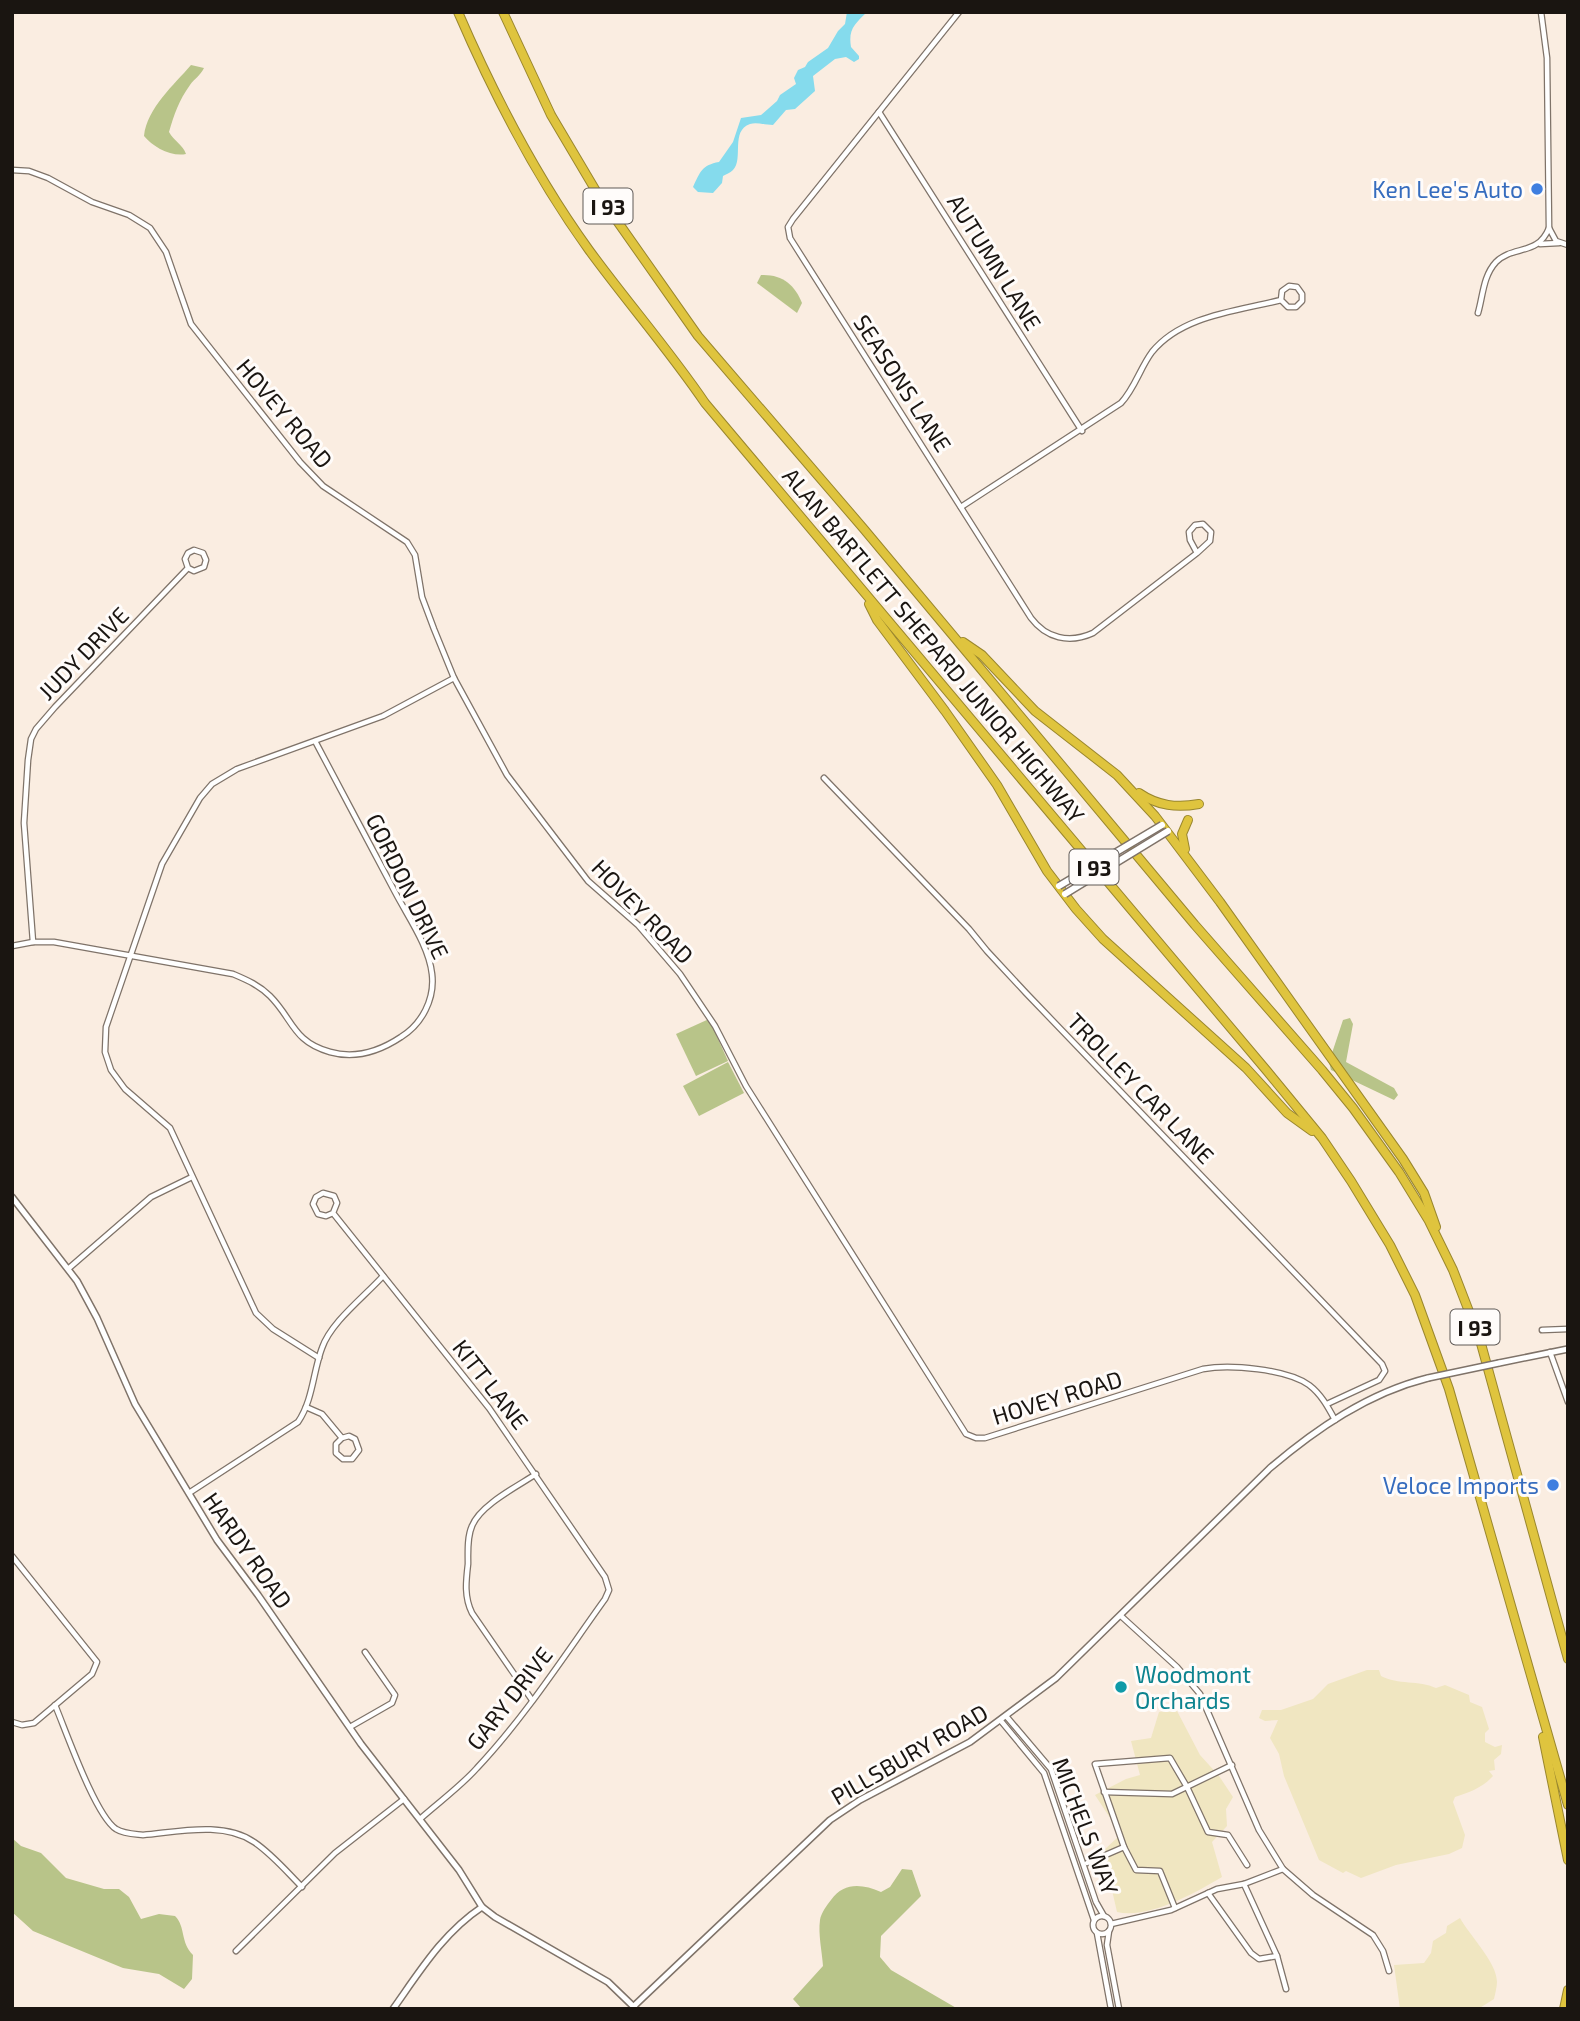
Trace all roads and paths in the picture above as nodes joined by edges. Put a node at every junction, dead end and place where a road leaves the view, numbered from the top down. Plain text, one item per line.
1 (458, 12) edge
2 (503, 12) edge
3 (959, 12) edge
4 (1541, 12) edge
5 (879, 112) junction
6 (12, 170) edge
7 (1549, 228) junction
8 (1560, 243) junction
9 (1539, 244) junction
10 (1568, 246) edge
11 (1281, 300) junction
12 (1478, 313) dead end
13 (1082, 431) junction
14 (961, 507) junction
15 (1197, 553) junction
16 (188, 568) junction
17 (865, 595) junction
18 (953, 635) junction
19 (454, 678) junction
20 (315, 741) junction
21 (824, 778) dead end
22 (1127, 784) junction
23 (1199, 804) dead end
24 (1188, 820) dead end
25 (1165, 828) junction
26 (1188, 858) junction
27 (1059, 886) junction
28 (1065, 894) junction
29 (33, 942) junction
30 (12, 946) edge
31 (131, 956) junction
32 (1322, 1138) junction
33 (192, 1177) junction
34 (12, 1196) edge
35 (333, 1213) junction
36 (1440, 1244) junction
37 (68, 1269) junction
38 (383, 1276) junction
39 (1568, 1329) edge
40 (1542, 1330) dead end
41 (1568, 1349) edge
42 (1550, 1352) junction
43 (319, 1358) junction
44 (1568, 1402) edge
45 (1327, 1404) junction
46 (306, 1406) junction
47 (1335, 1420) junction
48 (342, 1437) junction
49 (536, 1474) junction
50 (188, 1493) junction
51 (12, 1556) edge
52 (608, 1585) joint
53 (1121, 1616) junction
54 (365, 1652) dead end
55 (1568, 1659) edge
56 (1531, 1679) junction
57 (532, 1700) junction
58 (55, 1705) junction
59 (1004, 1718) junction
60 (12, 1722) edge
61 (350, 1727) junction
62 (1232, 1765) junction
63 (1187, 1787) junction
64 (1104, 1792) junction
65 (404, 1799) junction
66 (1568, 1805) edge
67 (420, 1819) junction
68 (1124, 1847) junction
69 (1568, 1860) edge
70 (1087, 1863) dead end
71 (1247, 1865) dead end
72 (1283, 1869) junction
73 (1244, 1884) junction
74 (302, 1887) junction
75 (1208, 1893) junction
76 (482, 1907) junction
77 (1175, 1908) junction
78 (1104, 1916) junction
79 (1094, 1920) junction
80 (1111, 1924) junction
81 (1109, 1931) junction
82 (1097, 1933) junction
83 (236, 1951) dead end
84 (1276, 1956) junction
85 (1389, 1971) dead end
86 (1286, 1989) dead end
87 (1568, 1990) edge
88 (635, 2007) edge
89 (393, 2009) edge
90 (1111, 2009) edge
91 (1119, 2009) edge
92 (1564, 2009) edge

1 - 17 highway, ALAN BARTLETT SHEPARD JUNIOR HIGHWAY / I 93
2 - 18 highway, ALAN BARTLETT SHEPARD JUNIOR HIGHWAY / I 93
3 - 5 street, SEASONS LANE
4 - 7 street
5 - 13 street, AUTUMN LANE
5 - 14 street, SEASONS LANE
6 - 19 street, HOVEY ROAD
7 - 8 street
7 - 9 street
8 - 9 street
8 - 10 street
9 - 12 street
11 - 11 street
11 - 13 street
13 - 14 street
14 - 15 street, SEASONS LANE
15 - 15 street
16 - 16 street, JUDY DRIVE
16 - 29 street, JUDY DRIVE
17 - 27 highway
17 - 32 highway, ALAN BARTLETT SHEPARD JUNIOR HIGHWAY / I 93
18 - 22 highway
18 - 36 highway, ALAN BARTLETT SHEPARD JUNIOR HIGHWAY / I 93
19 - 20 street
19 - 45 street, HOVEY ROAD
20 - 31 street
20 - 31 street, GORDON DRIVE
21 - 45 street, TROLLEY CAR LANE
22 - 23 highway
22 - 25 highway
24 - 26 highway
25 - 26 highway
25 - 27 main road, bridge
25 - 28 main road, bridge
26 - 36 highway
27 - 28 highway
28 - 32 highway
29 - 30 street, GORDON DRIVE
29 - 31 street, GORDON DRIVE
31 - 33 street
32 - 56 highway, ALAN BARTLETT SHEPARD JUNIOR HIGHWAY / I 93
33 - 37 street
33 - 43 street
34 - 37 street, HARDY ROAD
35 - 35 street, KITT LANE
35 - 38 street, KITT LANE
36 - 55 highway, ALAN BARTLETT SHEPARD JUNIOR HIGHWAY / I 93
37 - 50 street, HARDY ROAD
38 - 43 street
38 - 49 street, KITT LANE
39 - 40 street
41 - 42 street, PILLSBURY ROAD
42 - 44 street
42 - 47 street, PILLSBURY ROAD, bridge
43 - 46 street
45 - 47 street, HOVEY ROAD
46 - 48 street
46 - 50 street
47 - 53 street, PILLSBURY ROAD
48 - 48 street
49 - 52 street, KITT LANE
49 - 57 street
50 - 61 street, HARDY ROAD
51 - 58 street
52 - 57 street, GARY DRIVE
53 - 59 street, PILLSBURY ROAD
53 - 62 street
54 - 61 street
56 - 66 highway, ALAN BARTLETT SHEPARD JUNIOR HIGHWAY / I 93
56 - 69 highway
57 - 67 street, GARY DRIVE
58 - 60 street
58 - 74 street
59 - 78 street, MICHELS WAY
59 - 79 street, MICHELS WAY
59 - 88 street, PILLSBURY ROAD
61 - 65 street, HARDY ROAD
62 - 63 street
62 - 72 street
63 - 64 street
63 - 64 street
63 - 71 street
64 - 68 street
65 - 67 street, HARDY ROAD
65 - 74 street
67 - 76 street, HARDY ROAD
68 - 70 street
68 - 77 street
72 - 73 street
72 - 85 street
73 - 75 street
73 - 84 street
74 - 83 street
75 - 77 street
75 - 84 street
76 - 88 street, PILLSBURY ROAD
76 - 89 street
77 - 80 street
78 - 79 street
78 - 80 street
79 - 82 street
80 - 81 street
81 - 82 street
81 - 91 street, MICHELS WAY
82 - 90 street
84 - 86 street
87 - 92 highway

